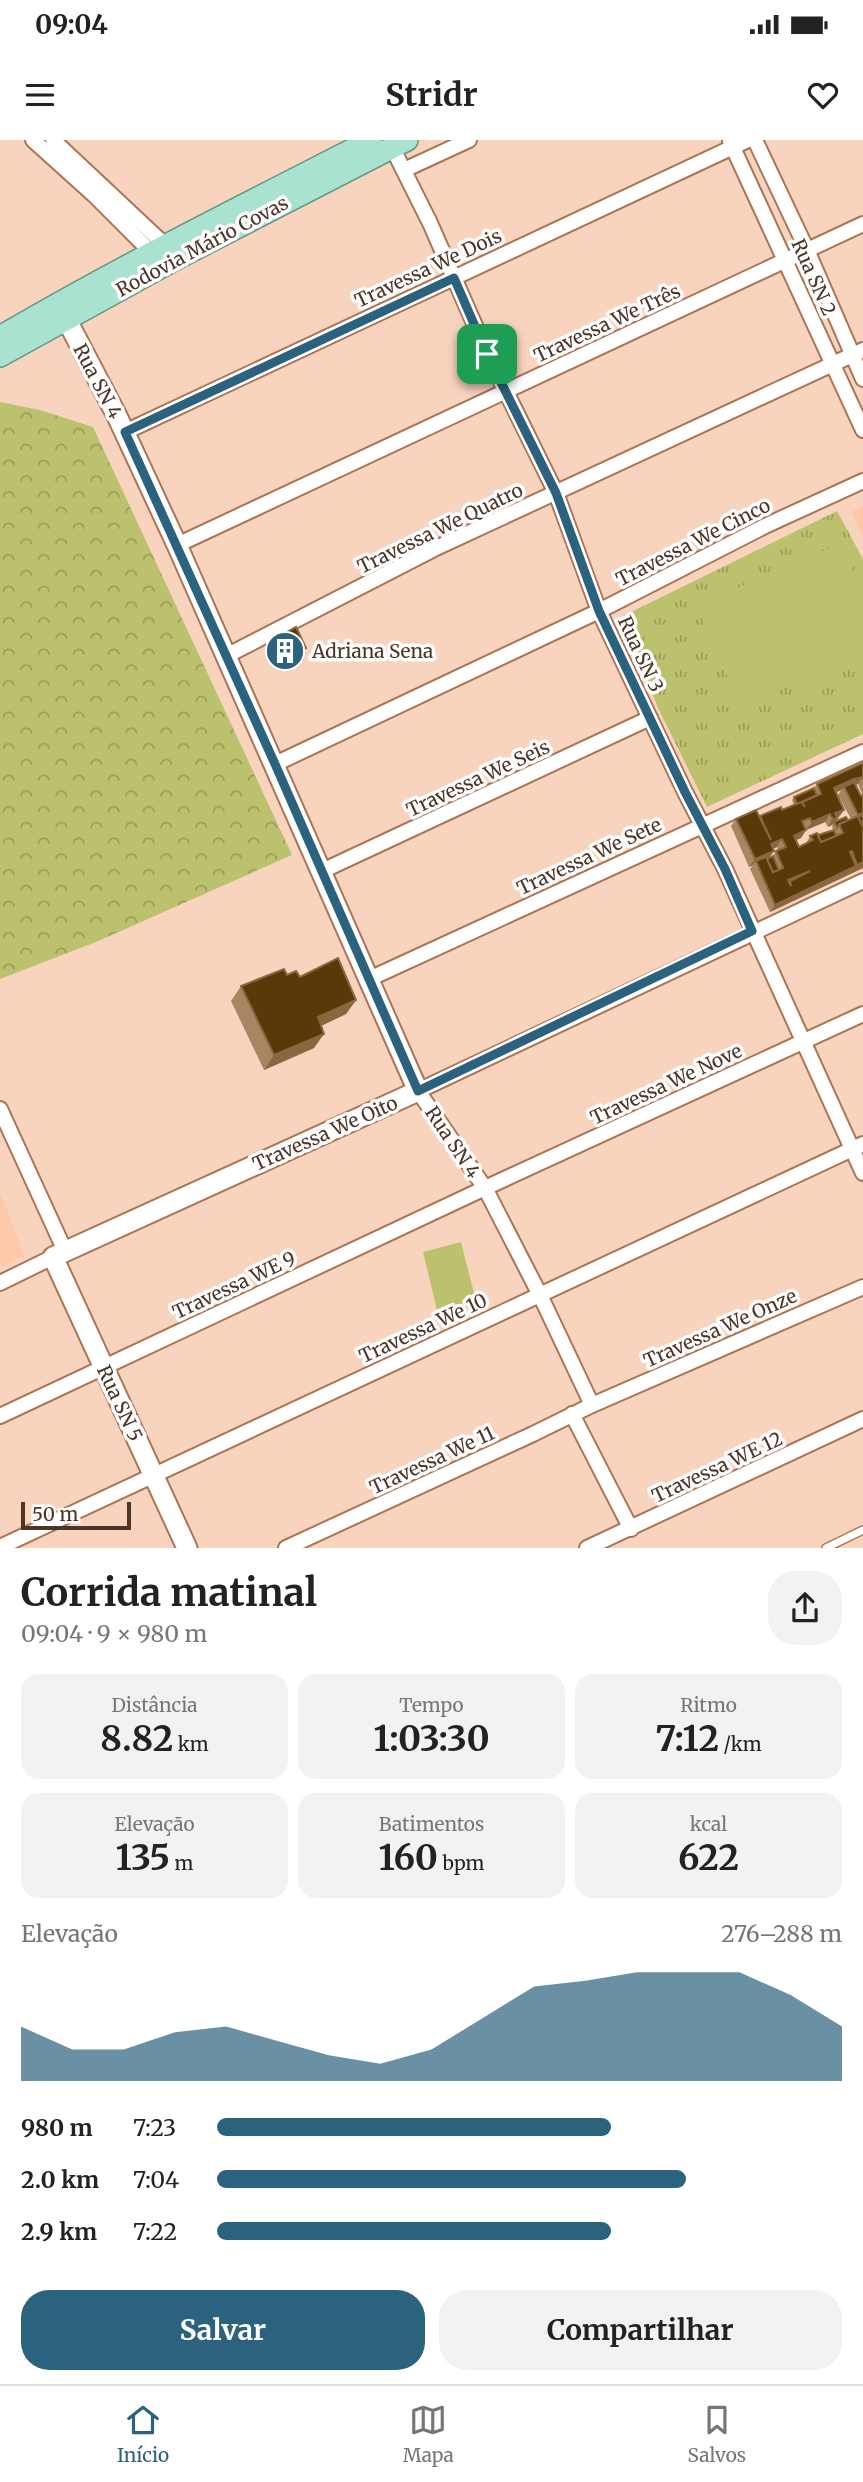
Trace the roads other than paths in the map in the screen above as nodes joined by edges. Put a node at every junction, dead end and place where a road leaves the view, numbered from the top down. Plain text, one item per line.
1 (33, 140) edge
2 (53, 140) edge
3 (371, 140) edge
4 (469, 140) edge
5 (748, 140) edge
6 (755, 140) edge
7 (400, 144) edge
8 (731, 144) edge
9 (404, 170) junction
10 (863, 224) edge
11 (159, 249) junction
12 (807, 250) junction
13 (786, 260) junction
14 (454, 278) junction
15 (62, 311) junction
16 (0, 337) edge
17 (857, 353) edge
18 (0, 356) edge
19 (833, 365) junction
20 (863, 379) edge
21 (506, 391) junction
22 (863, 430) edge
23 (125, 432) junction
24 (863, 481) edge
25 (556, 493) junction
26 (177, 545) junction
27 (599, 611) junction
28 (226, 656) junction
29 (650, 718) junction
30 (863, 752) edge
31 (275, 764) junction
32 (702, 825) junction
33 (322, 871) junction
34 (863, 881) edge
35 (752, 931) junction
36 (369, 979) junction
37 (863, 1014) edge
38 (804, 1042) junction
39 (418, 1091) junction
40 (0, 1109) edge
41 (4, 1127) edge
42 (857, 1147) edge
43 (863, 1174) edge
44 (485, 1188) junction
45 (59, 1254) junction
46 (0, 1283) edge
47 (863, 1287) edge
48 (540, 1294) junction
49 (104, 1369) junction
50 (592, 1405) junction
51 (572, 1414) junction
52 (0, 1416) edge
53 (863, 1419) edge
54 (153, 1476) junction
55 (631, 1529) junction
56 (863, 1530) edge
57 (0, 1547) edge
58 (187, 1548) edge
59 (286, 1548) edge
60 (587, 1548) edge
61 (826, 1548) edge

1 - 11 street
2 - 11 street
3 - 11 main road, Rodovia Mário Covas
4 - 9 street
5 - 8 street, Travessa We Dois
6 - 12 street, Rua SN 2
7 - 9 street, Rua SN 3
7 - 15 main road, Rodovia Mário Covas
8 - 13 street, Rua SN 2
8 - 14 street, Travessa We Dois
9 - 14 street, Rua SN 3
10 - 12 street, Travessa We Três
11 - 15 main road, Rodovia Mário Covas
12 - 13 street, Travessa We Três
12 - 17 street, Rua SN 2
13 - 19 street, Rua SN 2
13 - 21 street, Travessa We Três
14 - 21 street, Rua SN 3
14 - 23 street, Travessa We Dois
15 - 16 main road, Rodovia Mário Covas
15 - 18 main road, Rodovia Mário Covas
15 - 23 main road, Rua SN 4
17 - 19 street, Travessa We Quatro
17 - 20 street, Rua SN 2
19 - 22 street, Rua SN 2
19 - 25 street, Travessa We Quatro
21 - 25 street, Rua SN 3
21 - 26 street, Travessa We Três
23 - 26 main road, Rua SN 4
24 - 27 street, Travessa We Cinco
25 - 27 street, Rua SN 3
25 - 28 street, Travessa We Quatro
26 - 28 main road, Rua SN 4
27 - 29 street, Rua SN 3
27 - 31 street, Travessa We Cinco
28 - 31 main road, Rua SN 4
29 - 32 street, Rua SN 3
29 - 33 street, Travessa We Seis
30 - 32 street, Travessa We Sete
31 - 33 main road, Rua SN 4
32 - 35 street, Rua SN 3
32 - 36 street, Travessa We Sete
33 - 36 main road, Rua SN 4
34 - 35 street, Travessa We Oito
35 - 38 street, Rua SN 3
35 - 39 street, Travessa We Oito
36 - 39 main road, Rua SN 4
37 - 38 street, Travessa We Nove
38 - 42 street, Rua SN 3
38 - 44 street, Travessa We Nove
39 - 44 street, Rua SN 4
39 - 45 main road, Travessa We Oito
40 - 41 street
41 - 45 street
42 - 43 street, Rua SN 3
42 - 48 street, Travessa We 10
44 - 48 street, Rua SN 4
44 - 49 street, Travessa WE 9
45 - 46 street
45 - 49 main road, Rua SN 5
47 - 50 street, Travessa We Onze
48 - 50 street, Rua SN 4
48 - 54 street, Travessa We 10
49 - 52 street, Travessa WE 9
49 - 54 main road, Rua SN 5
50 - 51 street, Travessa We 11
51 - 55 street
51 - 59 street, Travessa We 11
53 - 55 street, Travessa WE 12
54 - 57 street, Travessa We 10
54 - 58 main road, Rua SN 5
55 - 60 street, Travessa WE 12
56 - 61 lane

